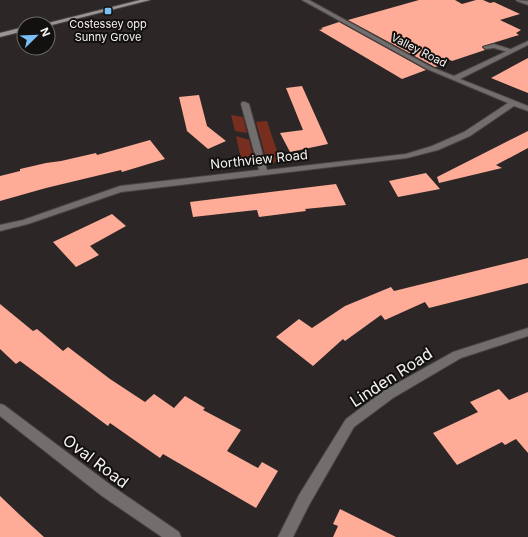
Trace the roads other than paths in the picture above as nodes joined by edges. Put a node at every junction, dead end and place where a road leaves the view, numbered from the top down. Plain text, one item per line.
1 (147, 0) edge
2 (305, 0) edge
3 (519, 0) edge
4 (528, 3) edge
5 (56, 22) edge
6 (16, 31) edge
7 (0, 35) edge
8 (528, 43) edge
9 (486, 47) dead end
10 (511, 51) junction
11 (456, 78) junction
12 (514, 102) junction
13 (245, 104) dead end
14 (528, 109) edge
15 (264, 172) junction
16 (0, 228) edge
17 (528, 332) edge
18 (0, 409) edge
19 (174, 537) edge
20 (285, 537) edge

1 - 5 street
2 - 11 street, Valley Road
3 - 4 street
6 - 7 street
8 - 10 street
9 - 10 street
10 - 11 street
11 - 12 street, Valley Road
12 - 14 street, Valley Road
12 - 15 street, Northview Road
13 - 15 street
15 - 16 street, Northview Road
17 - 20 street, Linden Road
18 - 19 street, Oval Road

